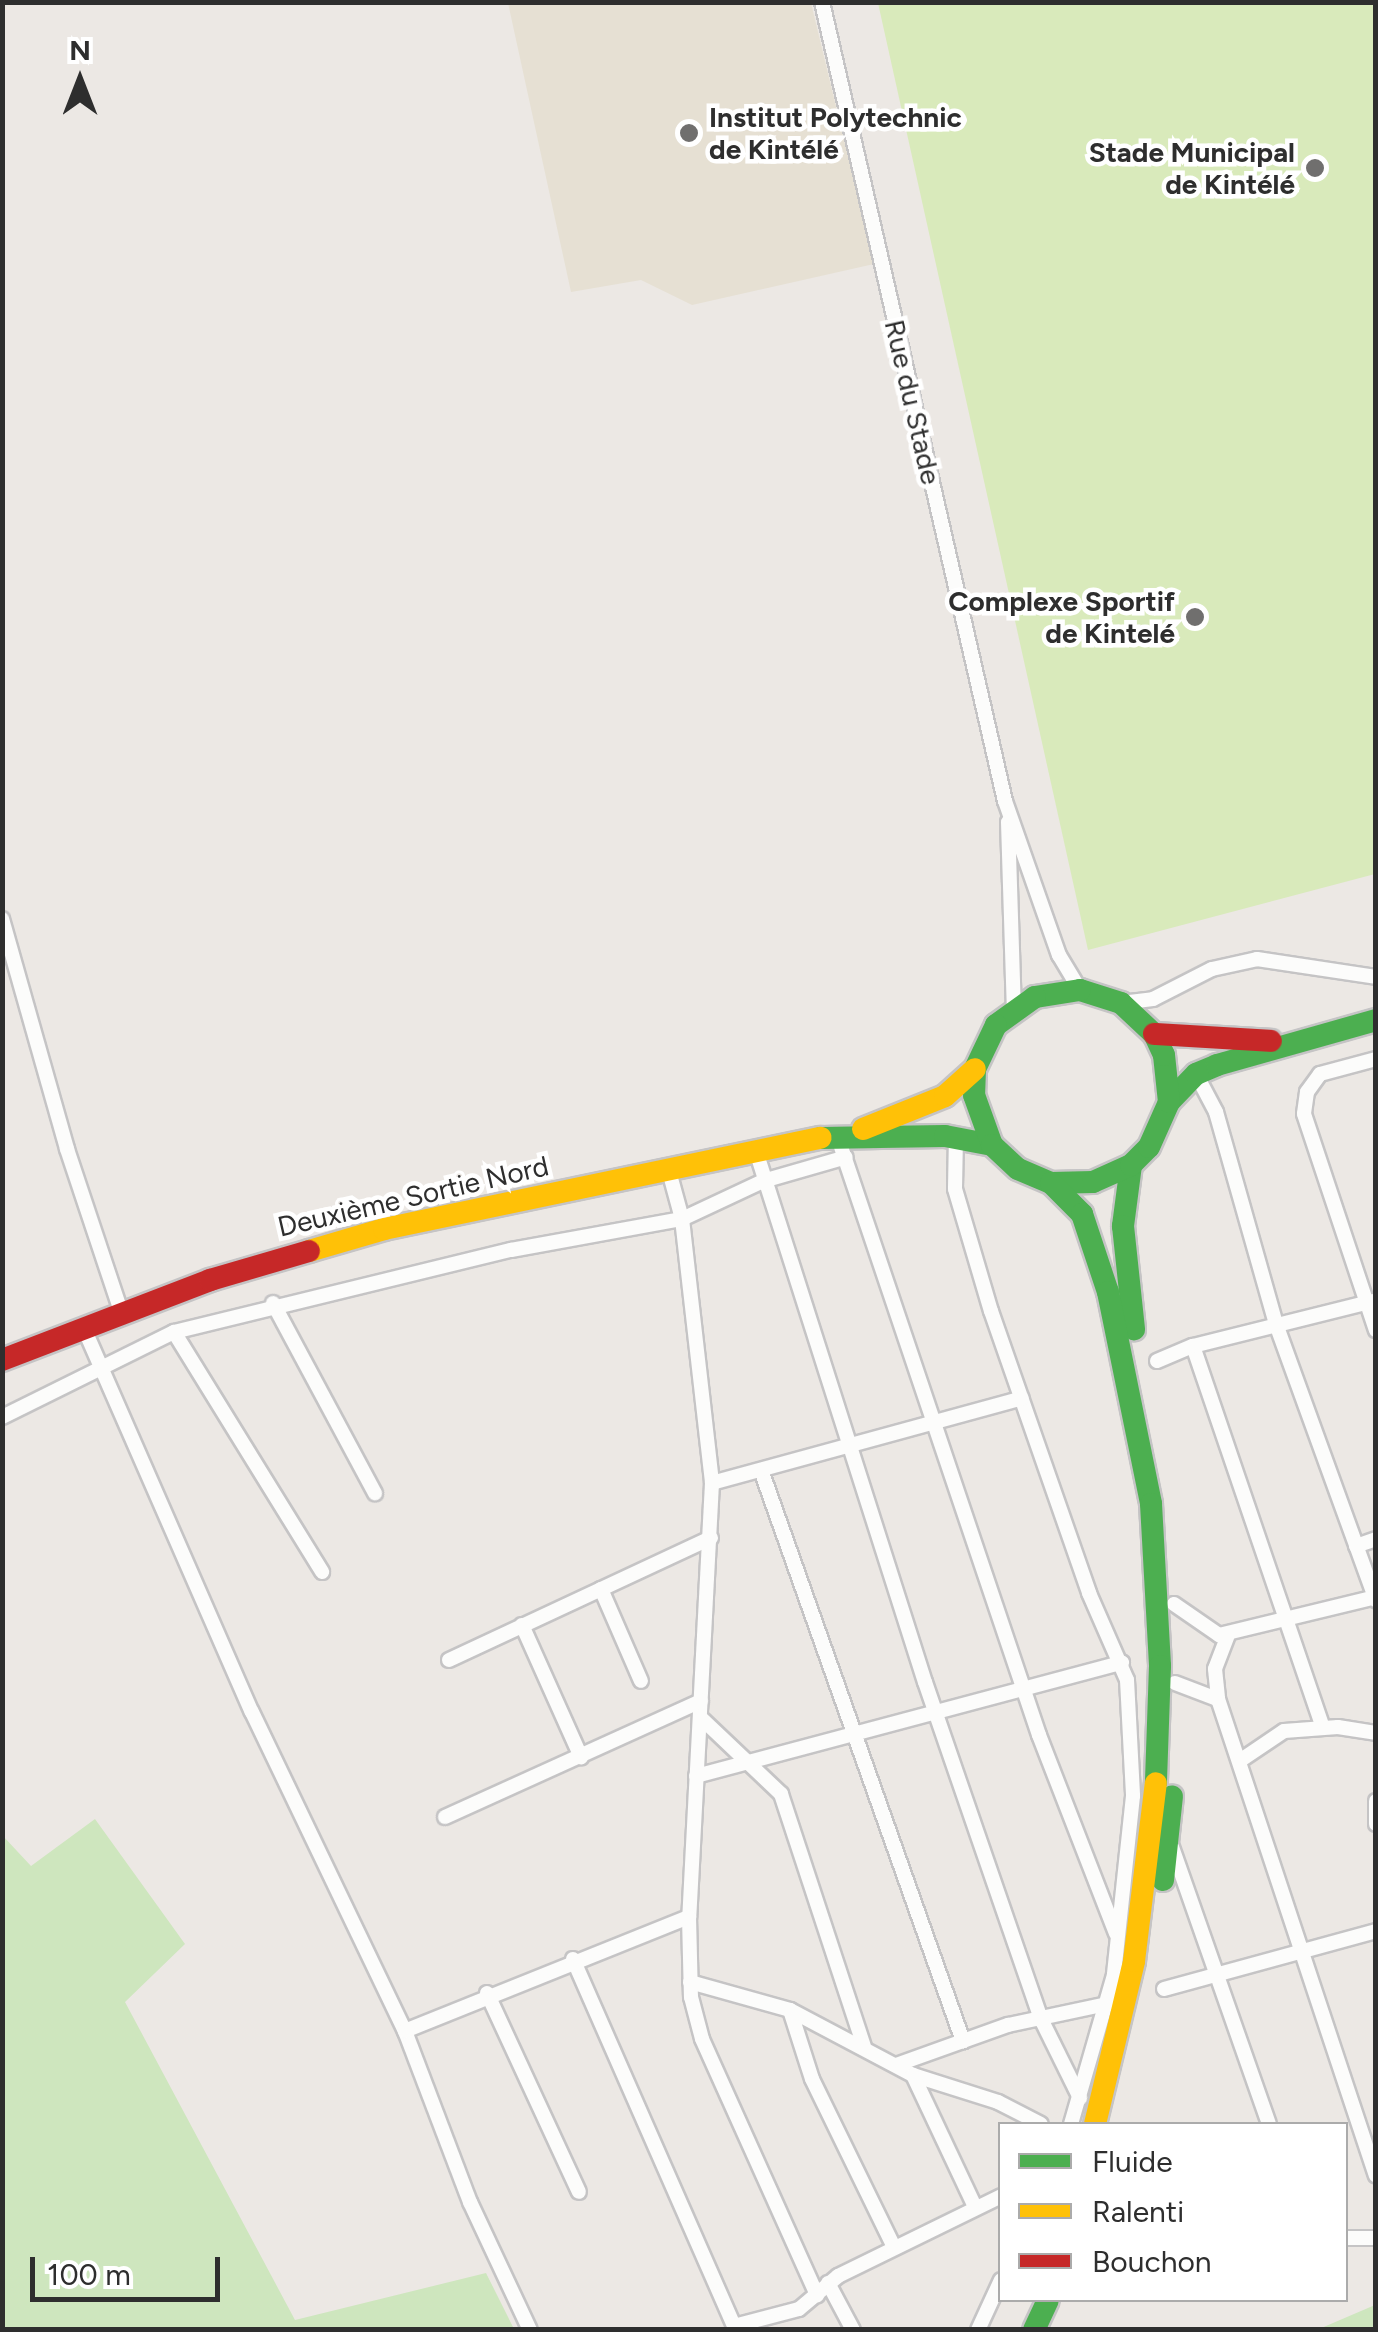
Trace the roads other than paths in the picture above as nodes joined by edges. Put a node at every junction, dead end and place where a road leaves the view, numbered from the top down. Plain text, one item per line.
1 (822, 2) edge
2 (1006, 801) junction
3 (2, 919) edge
4 (1376, 977) edge
5 (1080, 990) junction
6 (1121, 1003) junction
7 (1014, 1008) junction
8 (1376, 1020) edge
9 (1154, 1034) junction
10 (1284, 1042) junction
11 (1376, 1060) edge
12 (975, 1069) junction
13 (1196, 1074) junction
14 (1169, 1102) junction
15 (844, 1134) junction
16 (956, 1136) junction
17 (992, 1145) junction
18 (756, 1151) junction
19 (846, 1157) junction
20 (1131, 1165) junction
21 (669, 1171) junction
22 (764, 1181) junction
23 (1051, 1183) junction
24 (682, 1220) junction
25 (1371, 1302) edge
26 (273, 1303) junction
27 (121, 1311) junction
28 (1276, 1324) junction
29 (82, 1326) junction
30 (1376, 1330) edge
31 (174, 1332) junction
32 (1193, 1346) junction
33 (2, 1360) edge
34 (1157, 1361) dead end
35 (102, 1365) junction
36 (1022, 1398) junction
37 (2, 1417) edge
38 (935, 1421) junction
39 (848, 1446) junction
40 (761, 1470) junction
41 (712, 1483) junction
42 (376, 1492) dead end
43 (711, 1538) junction
44 (1376, 1538) edge
45 (1356, 1546) junction
46 (322, 1572) dead end
47 (602, 1588) junction
48 (1375, 1598) edge
49 (1174, 1604) junction
50 (1288, 1618) junction
51 (522, 1625) junction
52 (1228, 1635) junction
53 (448, 1660) dead end
54 (1122, 1663) junction
55 (641, 1681) dead end
56 (1176, 1683) junction
57 (1025, 1690) junction
58 (1218, 1699) junction
59 (701, 1709) junction
60 (938, 1715) junction
61 (1323, 1727) junction
62 (1376, 1733) edge
63 (858, 1737) junction
64 (581, 1757) junction
65 (1241, 1760) junction
66 (754, 1762) junction
67 (696, 1776) junction
68 (1376, 1801) edge
69 (444, 1817) dead end
70 (1376, 1824) edge
71 (1169, 1840) junction
72 (688, 1916) junction
73 (1376, 1932) edge
74 (1118, 1939) junction
75 (1300, 1950) junction
76 (573, 1959) junction
77 (1216, 1974) junction
78 (690, 1982) junction
79 (1164, 1989) dead end
80 (486, 1994) junction
81 (1107, 2004) junction
82 (790, 2010) junction
83 (1042, 2021) junction
84 (405, 2032) junction
85 (963, 2041) junction
86 (864, 2046) junction
87 (896, 2065) junction
88 (913, 2075) junction
89 (1080, 2098) junction
90 (1037, 2122) edge
91 (1072, 2122) edge
92 (1095, 2122) edge
93 (1112, 2122) edge
94 (1267, 2122) edge
95 (1376, 2176) edge
96 (580, 2192) dead end
97 (998, 2197) edge
98 (975, 2207) junction
99 (1348, 2238) edge
100 (1376, 2238) edge
101 (894, 2247) junction
102 (998, 2285) edge
103 (823, 2289) junction
104 (1030, 2302) edge
105 (1047, 2302) edge
106 (735, 2328) edge
107 (530, 2330) edge
108 (852, 2330) edge
109 (978, 2330) edge
110 (1017, 2330) edge
111 (1034, 2330) edge

1 - 2 street, Rue du Stade
2 - 5 street, Rue du Stade
2 - 7 street, Rue du Stade
3 - 27 street
4 - 6 street
5 - 6 main road
5 - 7 main road
6 - 9 main road
7 - 12 main road
8 - 10 main road
9 - 10 main road
9 - 14 main road
10 - 13 main road
11 - 25 street
12 - 15 main road, Deuxième Sortie Nord
12 - 17 main road
13 - 14 main road
13 - 28 street
14 - 20 main road
15 - 16 main road, Deuxième Sortie Nord
15 - 18 main road, Deuxième Sortie Nord
15 - 19 street
16 - 17 main road, Deuxième Sortie Nord
16 - 36 street
17 - 23 main road
18 - 21 main road, Deuxième Sortie Nord
18 - 22 street
19 - 22 street
19 - 38 street
20 - 23 main road
20 - 49 main road
21 - 24 street
21 - 27 main road, Deuxième Sortie Nord
22 - 24 street
22 - 39 street
23 - 92 main road
24 - 26 street
24 - 41 street
25 - 28 street
25 - 30 street
26 - 31 street
26 - 42 street
27 - 29 main road, Deuxième Sortie Nord
28 - 32 street
28 - 45 street
29 - 33 main road, Deuxième Sortie Nord
29 - 35 street
31 - 35 street
31 - 46 street
32 - 34 street
32 - 50 street
35 - 37 street
35 - 84 street
36 - 38 street
36 - 54 street
38 - 39 street
38 - 57 street
39 - 40 street
39 - 60 street
40 - 41 street
40 - 63 street
41 - 43 street
43 - 47 street
43 - 59 street
44 - 45 street
45 - 48 street
47 - 51 street
47 - 55 street
48 - 50 street
49 - 52 street
49 - 56 main road
50 - 52 street
50 - 61 street
51 - 53 street
51 - 64 street
52 - 58 street
54 - 57 street
54 - 74 street
56 - 58 street
56 - 71 main road
57 - 60 street
57 - 74 street
58 - 65 street
59 - 64 street
59 - 66 street
59 - 67 street
60 - 63 street
60 - 83 street
61 - 62 street
61 - 65 street
63 - 66 street
63 - 85 street
64 - 69 street
65 - 75 street
66 - 67 street
66 - 86 street
67 - 72 street
68 - 70 street
71 - 77 street
71 - 93 main road
72 - 76 street
72 - 78 street
73 - 75 street
74 - 81 street
75 - 77 street
75 - 95 street
76 - 80 street
76 - 106 street
77 - 79 street
77 - 94 street
78 - 82 street
78 - 103 street
80 - 84 street
80 - 96 street
81 - 83 street
81 - 89 street
82 - 86 street
82 - 101 street
83 - 85 street
83 - 89 street
84 - 107 street
85 - 87 street
86 - 87 street
87 - 88 street
88 - 90 street
88 - 98 street
89 - 91 street
97 - 98 street
98 - 101 street
99 - 100 street
101 - 103 street
102 - 109 street
103 - 106 street
103 - 108 street
104 - 110 main road
105 - 111 main road

